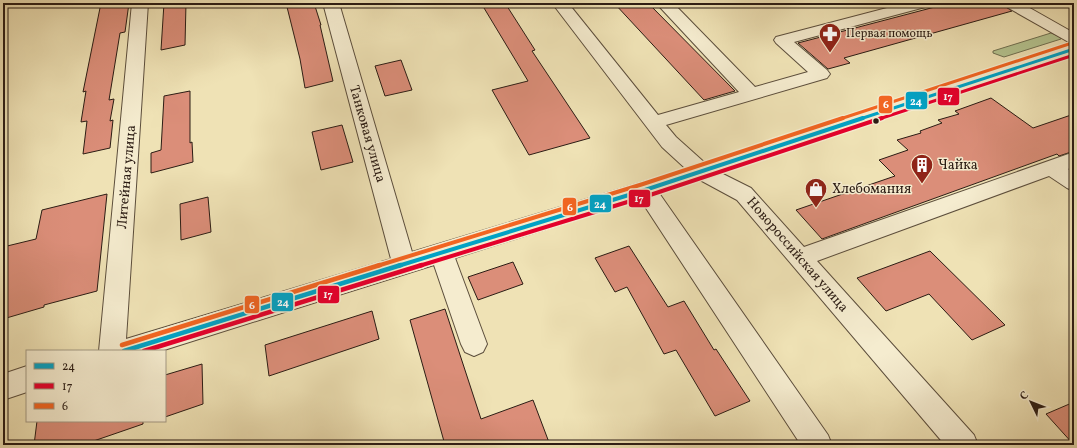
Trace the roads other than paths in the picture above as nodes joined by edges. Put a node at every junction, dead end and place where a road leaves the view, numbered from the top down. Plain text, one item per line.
1 (140, 3) edge
2 (331, 3) edge
3 (560, 3) edge
4 (664, 3) edge
5 (924, 3) edge
6 (1010, 3) edge
7 (1074, 40) edge
8 (1074, 49) edge
9 (751, 94) junction
10 (654, 122) junction
11 (1074, 159) edge
12 (1051, 167) junction
13 (701, 171) junction
14 (1074, 183) edge
15 (645, 190) junction
16 (441, 252) junction
17 (799, 258) junction
18 (404, 264) junction
19 (474, 344) dead end
20 (112, 350) edge
21 (127, 350) edge
22 (26, 380) edge
23 (3, 386) edge
24 (818, 445) edge
25 (964, 445) edge

1 - 20 street, Литейная улица
2 - 18 street, Танковая улица
3 - 10 street, Новороссийская улица
4 - 9 street
5 - 9 street
6 - 7 street
8 - 13 street
9 - 10 street
10 - 13 street, Новороссийская улица
11 - 12 street
12 - 14 street
12 - 17 street
13 - 15 street
13 - 17 street, Новороссийская улица
15 - 16 street
15 - 24 street
16 - 18 street
16 - 19 street
17 - 25 street, Новороссийская улица
18 - 21 street
22 - 23 street

